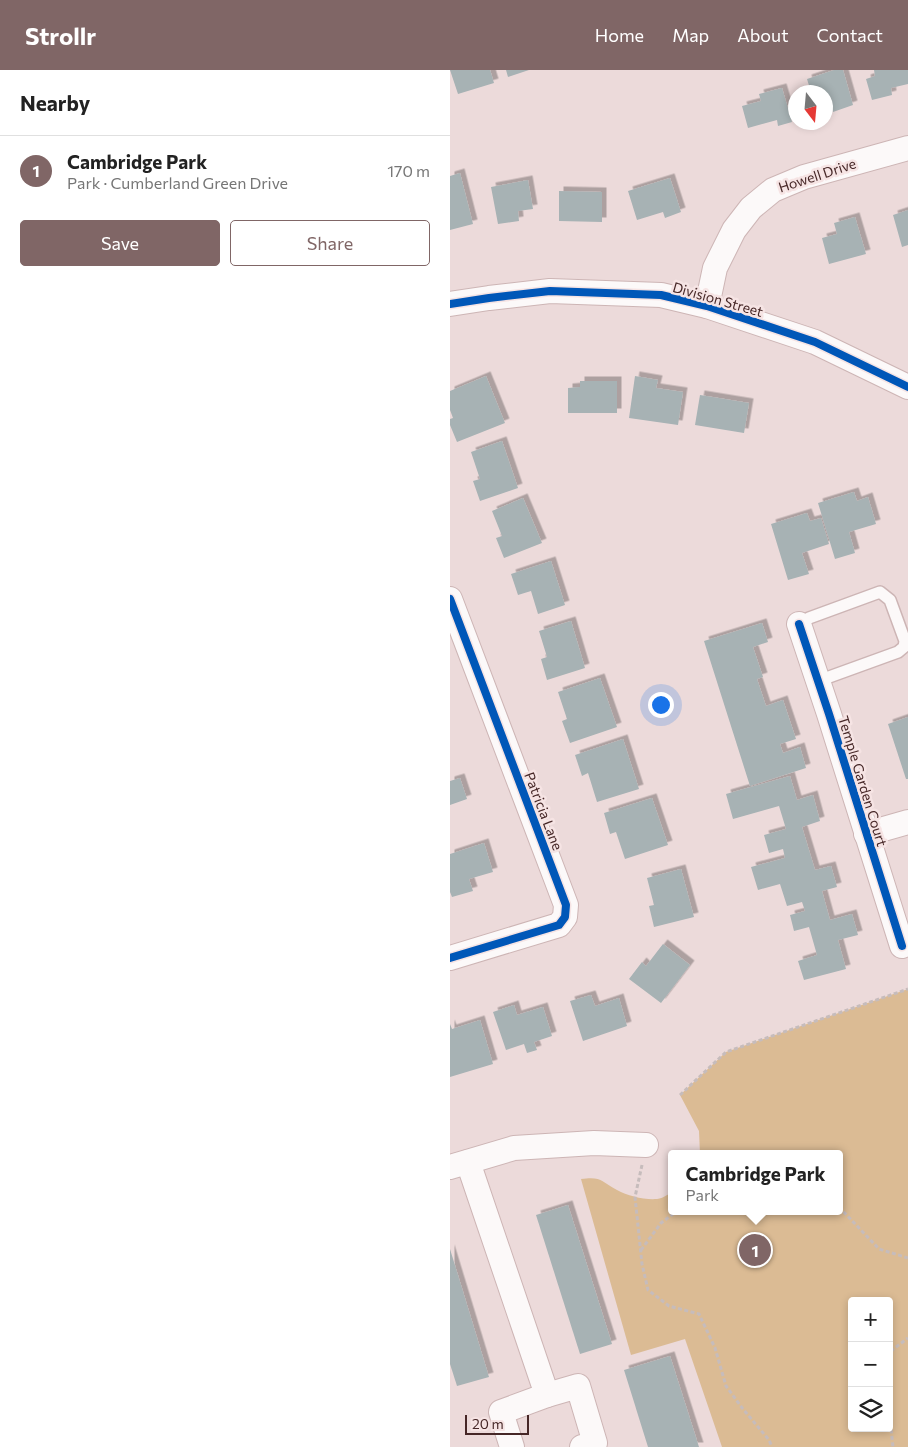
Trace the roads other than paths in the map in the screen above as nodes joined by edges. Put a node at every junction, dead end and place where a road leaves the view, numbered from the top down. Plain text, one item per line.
1 (908, 148) edge
2 (450, 304) edge
3 (707, 306) junction
4 (908, 387) edge
5 (450, 599) edge
6 (798, 624) joint
7 (818, 681) junction
8 (908, 822) edge
9 (866, 834) junction
10 (902, 946) dead end
11 (450, 958) edge
12 (646, 1145) road end
13 (459, 1164) edge
14 (547, 1396) junction
15 (512, 1447) edge
16 (582, 1447) edge

1 - 3 street, Howell Drive
2 - 3 street, Division Street
3 - 4 street, Division Street
5 - 11 street, Patricia Lane
6 - 7 street, Temple Garden Court
6 - 7 lane, Temple Garden Court
7 - 9 street, Temple Garden Court
8 - 9 street
9 - 10 street, Temple Garden Court
12 - 13 street
13 - 14 street
14 - 15 street
14 - 16 street

